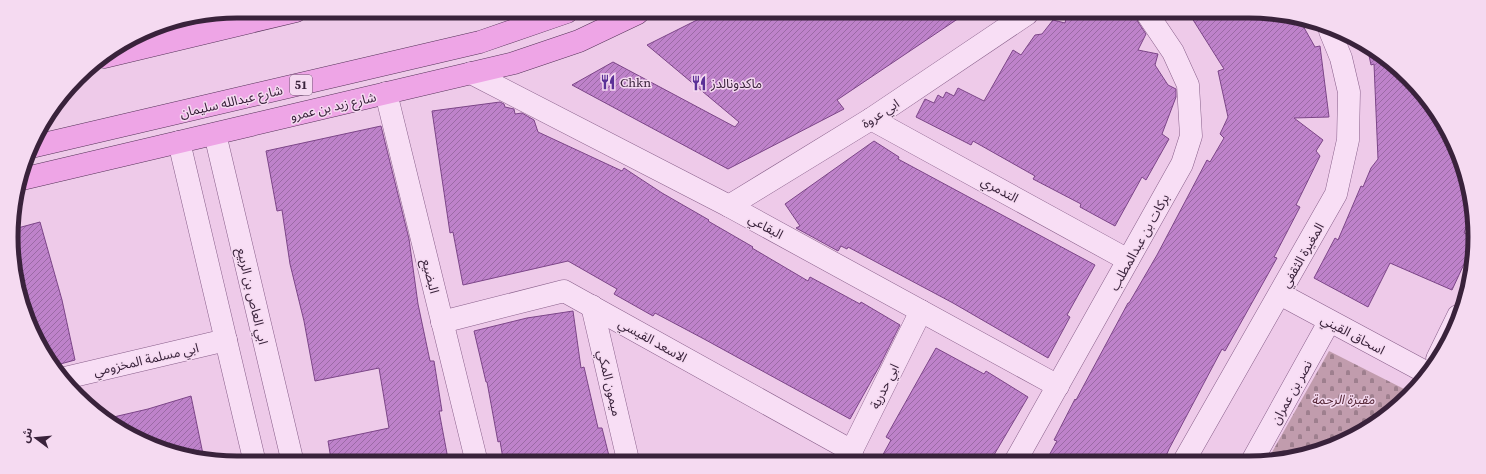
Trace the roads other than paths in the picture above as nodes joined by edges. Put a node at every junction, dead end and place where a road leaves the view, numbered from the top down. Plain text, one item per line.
1 (267, 18) edge
2 (550, 18) edge
3 (627, 18) edge
4 (1021, 18) edge
5 (1150, 18) edge
6 (1332, 35) edge
7 (114, 55) edge
8 (471, 73) junction
9 (386, 93) junction
10 (871, 119) junction
11 (216, 134) junction
12 (179, 142) junction
13 (39, 145) edge
14 (26, 178) edge
15 (729, 206) junction
16 (1128, 260) junction
17 (1280, 294) junction
18 (592, 306) junction
19 (921, 311) junction
20 (442, 322) junction
21 (1330, 322) junction
22 (226, 340) junction
23 (1422, 371) edge
24 (70, 378) edge
25 (1058, 386) junction
26 (849, 455) edge
27 (253, 456) edge
28 (291, 456) edge
29 (475, 456) edge
30 (627, 456) edge
31 (1018, 456) edge
32 (1187, 456) edge
33 (1255, 456) edge

1 - 7 main road
2 - 13 main road, شارع عبدالله سليمان / 51
3 - 8 main road, شارع زيد بن عمرو
4 - 10 street, ابي عروة
5 - 16 street, بركات بن عبدالمطلب
6 - 17 street, المغيرة الثقفي
8 - 9 main road, شارع زيد بن عمرو
8 - 15 street, البقاعي
9 - 11 main road, شارع زيد بن عمرو
9 - 20 street, البضيع
10 - 15 street, ابي عروة
10 - 16 street, التدمري
11 - 12 main road, شارع زيد بن عمرو
11 - 28 street, ابي العاص بن الربيع
12 - 14 main road, شارع زيد بن عمرو
12 - 22 street
15 - 19 street, البقاعي
16 - 25 street, بركات بن عبدالمطلب
17 - 21 street, اسحاق القيني
17 - 32 street, المغيرة الثقفي
18 - 20 street, الاسعد القيسي
18 - 26 street, الاسعد القيسي
18 - 30 street, ميمون المكي
19 - 25 street, البقاعي
19 - 26 street, ابي حدرية
20 - 29 street, البضيع
21 - 23 street, اسحاق القيني
21 - 33 street, نصر بن عمران
22 - 24 street, ابي مسلمة المخزومي
22 - 27 street
25 - 31 street, بركات بن عبدالمطلب

